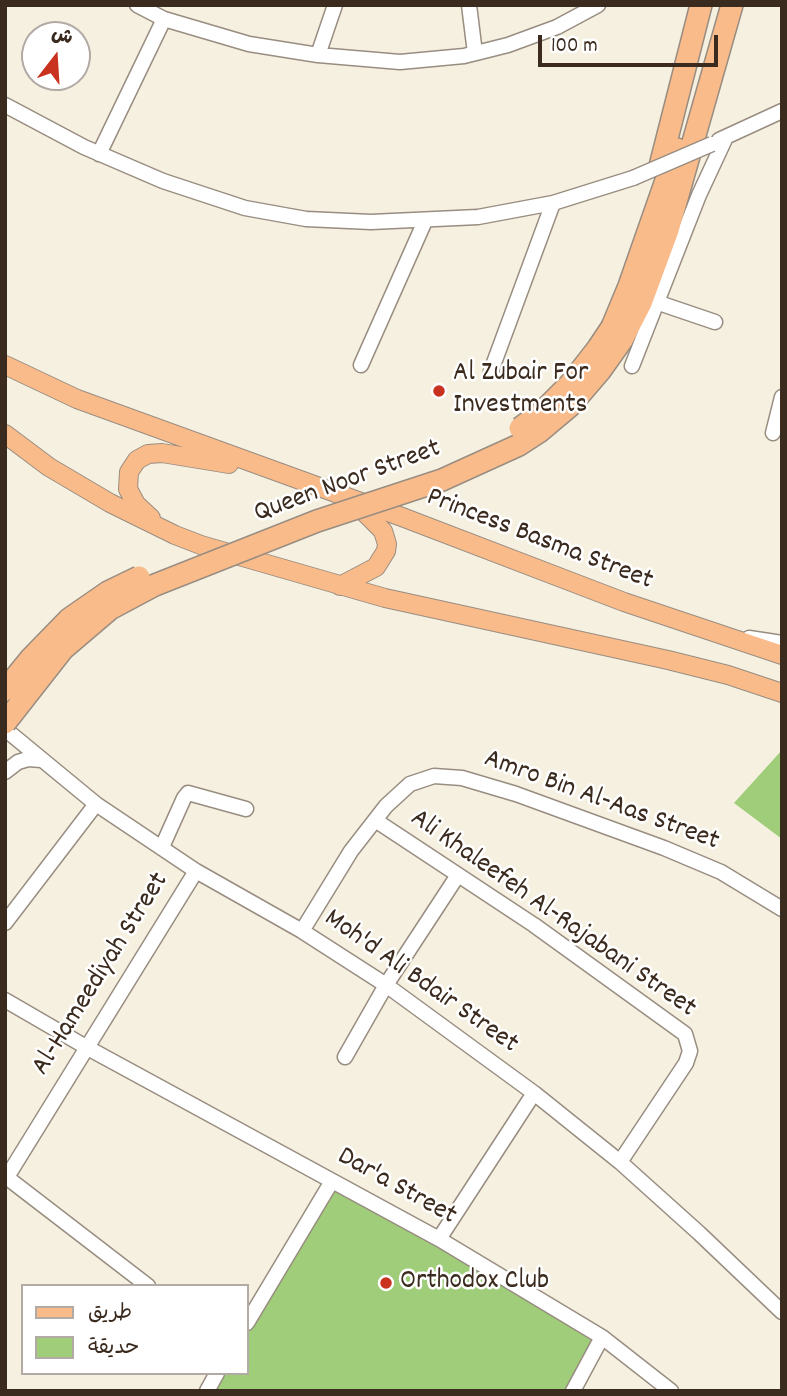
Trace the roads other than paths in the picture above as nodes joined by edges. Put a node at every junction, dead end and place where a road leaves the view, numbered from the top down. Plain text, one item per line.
1 (137, 5) edge
2 (335, 5) edge
3 (469, 5) edge
4 (598, 5) edge
5 (701, 5) edge
6 (718, 5) edge
7 (732, 5) edge
8 (743, 5) edge
9 (164, 19) junction
10 (475, 53) junction
11 (318, 55) junction
12 (5, 105) edge
13 (782, 111) edge
14 (726, 137) junction
15 (99, 154) junction
16 (553, 203) junction
17 (425, 220) junction
18 (659, 228) junction
19 (659, 303) junction
20 (715, 322) dead end
21 (617, 333) junction
22 (5, 365) edge
23 (361, 365) dead end
24 (632, 366) dead end
25 (491, 371) dead end
26 (782, 397) edge
27 (773, 433) dead end
28 (5, 434) edge
29 (281, 474) junction
30 (352, 500) junction
31 (175, 536) junction
32 (340, 586) junction
33 (722, 634) junction
34 (782, 643) edge
35 (782, 655) edge
36 (5, 690) edge
37 (782, 693) edge
38 (5, 723) edge
39 (5, 729) edge
40 (41, 760) junction
41 (5, 772) edge
42 (96, 804) junction
43 (246, 809) dead end
44 (375, 820) junction
45 (162, 848) junction
46 (196, 871) junction
47 (458, 875) junction
48 (781, 908) edge
49 (5, 923) edge
50 (302, 931) junction
51 (386, 985) junction
52 (5, 1000) edge
53 (86, 1047) junction
54 (345, 1057) dead end
55 (534, 1093) junction
56 (620, 1162) junction
57 (6, 1176) edge
58 (332, 1181) junction
59 (439, 1239) junction
60 (145, 1284) edge
61 (782, 1312) edge
62 (248, 1321) edge
63 (603, 1338) junction
64 (216, 1375) edge
65 (207, 1391) edge
66 (573, 1391) edge
67 (671, 1391) edge

1 - 9 street
2 - 11 street
3 - 10 street
4 - 10 street
5 - 18 highway
6 - 18 highway, Queen Noor Street
7 - 18 highway, Queen Noor Street
8 - 18 highway
9 - 11 street
9 - 15 street
10 - 11 street
12 - 15 street
13 - 14 street
14 - 16 street, bridge
14 - 19 street
15 - 17 street
16 - 17 street
16 - 25 street
17 - 23 street
18 - 21 highway, Queen Noor Street
19 - 20 street
19 - 24 street
21 - 36 highway, Queen Noor Street, bridge
21 - 38 highway, Queen Noor Street, bridge
22 - 29 main road, Princess Basma Street
26 - 27 street
28 - 31 main road
29 - 30 main road, Princess Basma Street
29 - 31 main road
30 - 32 main road
30 - 33 main road, Princess Basma Street
31 - 32 main road
32 - 37 main road
33 - 34 street
33 - 35 main road, Princess Basma Street
39 - 40 street, Moh'd Ali Bdair Street
40 - 41 street
40 - 42 street, Moh'd Ali Bdair Street
42 - 45 street, Moh'd Ali Bdair Street
42 - 49 street
43 - 45 street
44 - 47 street, Ali Khaleefeh Al-Rajabani Street
44 - 48 street, Amro Bin Al-Aas Street
44 - 50 street, Amro Bin Al-Aas Street
45 - 46 street, Moh'd Ali Bdair Street
46 - 50 street, Moh'd Ali Bdair Street
46 - 53 street, Al-Hameediyah Street
47 - 51 street
47 - 56 street, Ali Khaleefeh Al-Rajabani Street
50 - 51 street, Moh'd Ali Bdair Street
51 - 54 street
51 - 55 street, Moh'd Ali Bdair Street
52 - 53 street, Dar'a Street
53 - 57 street, Al-Hameediyah Street
53 - 58 street, Dar'a Street
55 - 56 street, Moh'd Ali Bdair Street
55 - 59 street
56 - 61 street, Moh'd Ali Bdair Street
57 - 60 street
58 - 59 street, Dar'a Street
58 - 62 street
59 - 63 street, Dar'a Street
63 - 66 street
63 - 67 street, Dar'a Street
64 - 65 street

